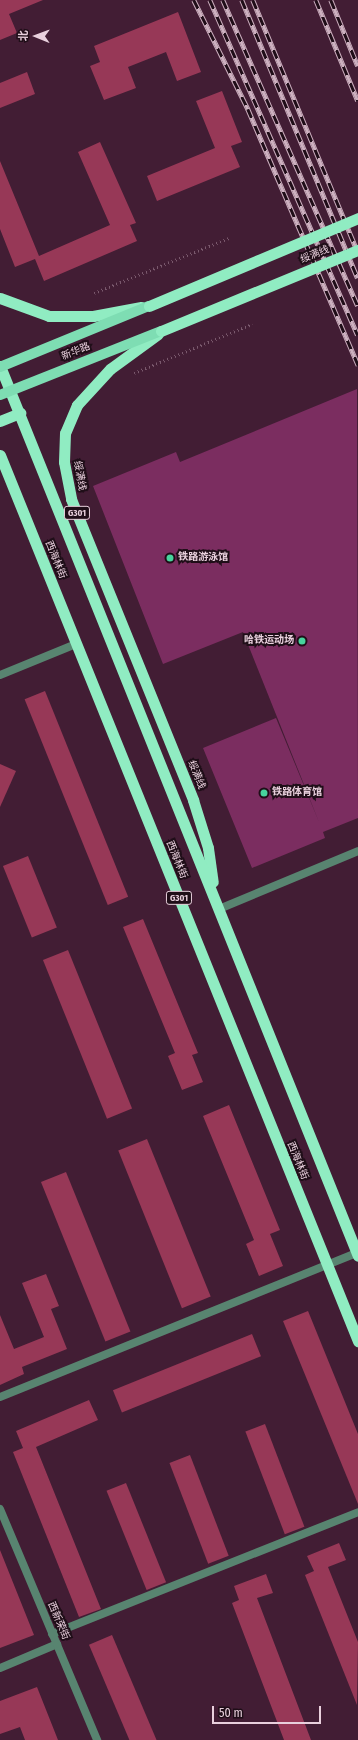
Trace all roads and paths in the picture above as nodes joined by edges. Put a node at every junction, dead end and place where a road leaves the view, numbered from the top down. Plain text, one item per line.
1 (358, 218) edge
2 (229, 238) dead end
3 (358, 250) edge
4 (94, 293) dead end
5 (0, 298) edge
6 (149, 306) junction
7 (252, 324) dead end
8 (161, 331) junction
9 (0, 366) edge
10 (134, 373) dead end
11 (0, 395) edge
12 (20, 413) junction
13 (0, 421) edge
14 (0, 455) edge
15 (76, 644) junction
16 (0, 675) edge
17 (358, 851) edge
18 (217, 904) junction
19 (357, 1254) edge
20 (326, 1265) junction
21 (358, 1341) edge
22 (0, 1397) edge
23 (0, 1509) edge
24 (358, 1512) edge
25 (52, 1634) junction
26 (57, 1644) junction
27 (0, 1668) edge
28 (97, 1740) edge

1 - 6 highway, 绥满线, bridge
2 - 4 path
3 - 8 highway, 绥满线 / G301, bridge
5 - 6 highway, 绥满线, bridge
6 - 9 main road, 新华路, bridge
7 - 10 path
8 - 11 main road, 新华路, bridge
8 - 18 highway, 绥满线 / G301, bridge
9 - 12 highway, G301
12 - 13 highway
12 - 18 highway, G301
14 - 15 highway, 西海林街 / G301
15 - 16 street
15 - 20 highway, 西海林街 / G301
17 - 18 street
18 - 19 highway, G301
19 - 20 street
20 - 21 highway, 西海林街 / G301
20 - 22 street
23 - 25 street, 西新荣街
24 - 25 street
25 - 26 street, 西新荣街
26 - 27 street
26 - 28 street, 西新荣街

